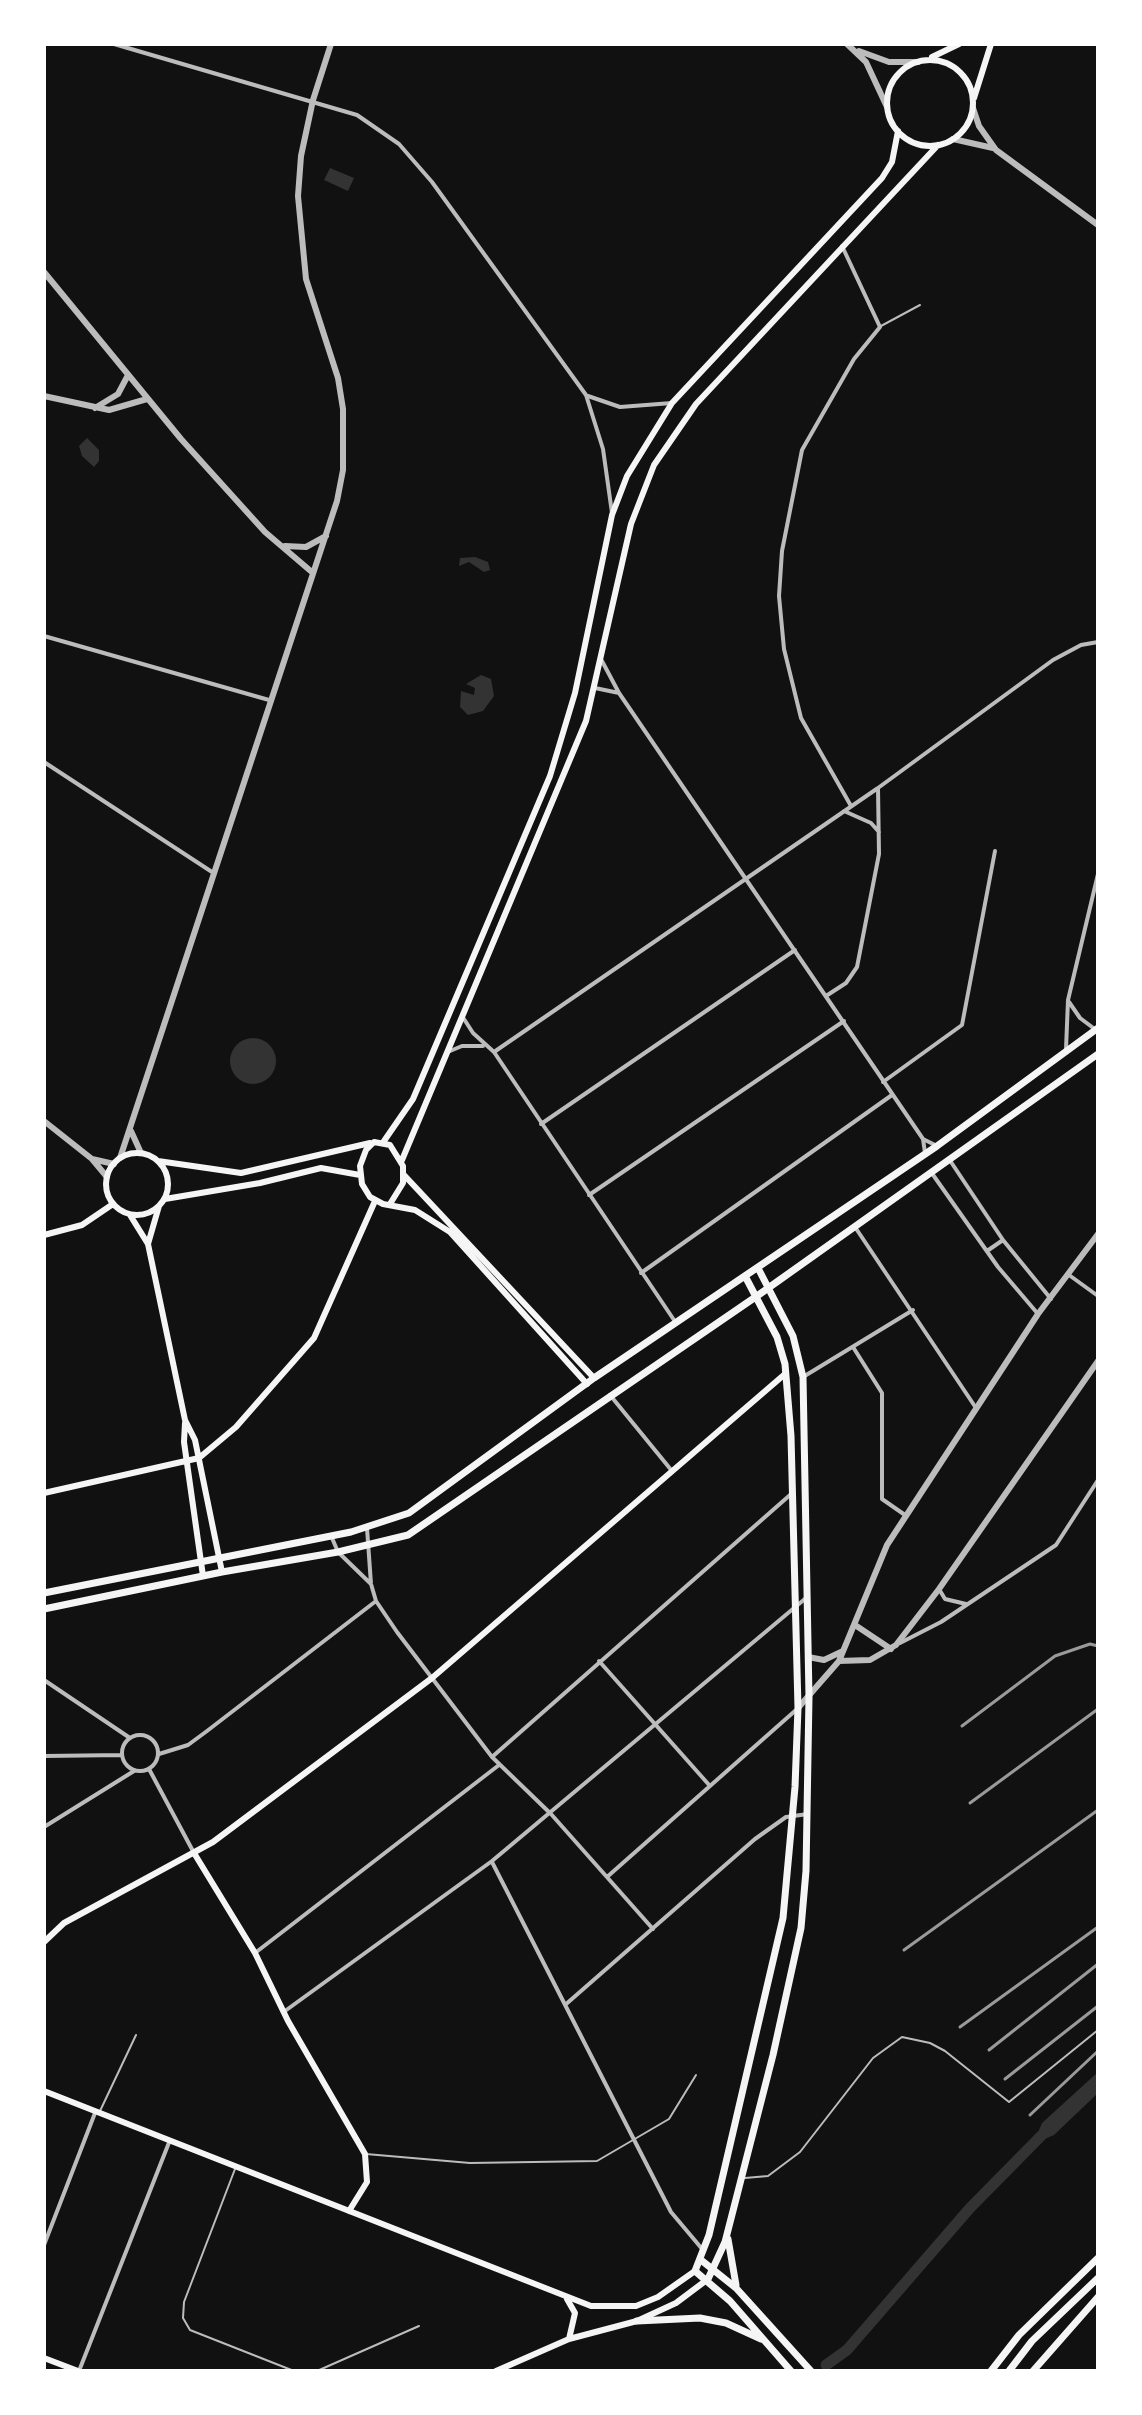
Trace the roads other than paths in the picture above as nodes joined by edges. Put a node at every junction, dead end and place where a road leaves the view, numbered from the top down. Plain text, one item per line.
1 (114, 44) edge
2 (331, 44) edge
3 (847, 44) edge
4 (959, 44) edge
5 (991, 44) edge
6 (855, 50) junction
7 (921, 61) junction
8 (973, 98) junction
9 (313, 100) junction
10 (887, 107) junction
11 (973, 108) junction
12 (898, 131) junction
13 (953, 139) junction
14 (938, 145) junction
15 (996, 150) junction
16 (1098, 225) edge
17 (842, 246) junction
18 (44, 272) edge
19 (920, 305) dead end
20 (880, 327) junction
21 (127, 377) junction
22 (586, 395) junction
23 (44, 396) edge
24 (147, 399) junction
25 (672, 403) junction
26 (95, 408) junction
27 (612, 515) junction
28 (326, 536) junction
29 (281, 545) junction
30 (313, 573) junction
31 (44, 636) edge
32 (1098, 642) edge
33 (602, 661) junction
34 (595, 688) junction
35 (619, 693) junction
36 (269, 700) junction
37 (44, 762) edge
38 (878, 788) junction
39 (851, 806) junction
40 (843, 811) junction
41 (879, 832) junction
42 (995, 851) dead end
43 (212, 872) junction
44 (1098, 874) edge
45 (745, 876) junction
46 (795, 950) junction
47 (826, 996) junction
48 (1068, 1000) junction
49 (464, 1019) junction
50 (844, 1021) junction
51 (1097, 1029) edge
52 (486, 1046) junction
53 (450, 1051) junction
54 (1066, 1051) junction
55 (494, 1052) junction
56 (1098, 1054) edge
57 (883, 1082) junction
58 (892, 1095) junction
59 (44, 1121) edge
60 (541, 1124) junction
61 (131, 1131) junction
62 (923, 1139) junction
63 (384, 1141) junction
64 (371, 1143) junction
65 (937, 1146) junction
66 (141, 1153) junction
67 (925, 1153) junction
68 (92, 1159) junction
69 (949, 1159) junction
70 (402, 1160) junction
71 (117, 1161) junction
72 (158, 1161) junction
73 (931, 1172) junction
74 (360, 1175) junction
75 (404, 1175) junction
76 (107, 1177) junction
77 (589, 1195) junction
78 (165, 1199) junction
79 (375, 1201) junction
80 (113, 1204) junction
81 (390, 1204) junction
82 (159, 1206) junction
83 (130, 1215) junction
84 (855, 1227) junction
85 (1098, 1234) edge
86 (44, 1235) edge
87 (1003, 1240) junction
88 (148, 1244) junction
89 (987, 1251) junction
90 (758, 1268) junction
91 (641, 1273) junction
92 (1069, 1275) junction
93 (745, 1276) junction
94 (769, 1287) junction
95 (757, 1296) junction
96 (1098, 1296) edge
97 (1051, 1299) junction
98 (913, 1310) junction
99 (1038, 1314) junction
100 (676, 1323) junction
101 (853, 1347) junction
102 (1098, 1361) edge
103 (785, 1374) junction
104 (803, 1377) junction
105 (590, 1381) junction
106 (610, 1394) junction
107 (976, 1408) junction
108 (185, 1420) junction
109 (199, 1458) junction
110 (187, 1461) junction
111 (672, 1471) junction
112 (1098, 1480) edge
113 (44, 1493) edge
114 (792, 1494) junction
115 (906, 1515) junction
116 (367, 1528) junction
117 (332, 1535) junction
118 (371, 1545) junction
119 (338, 1552) junction
120 (219, 1556) junction
121 (201, 1560) junction
122 (222, 1572) junction
123 (203, 1576) junction
124 (371, 1584) junction
125 (939, 1589) junction
126 (44, 1593) edge
127 (806, 1598) junction
128 (376, 1601) junction
129 (966, 1604) junction
130 (794, 1606) junction
131 (44, 1609) edge
132 (855, 1625) junction
133 (894, 1647) junction
134 (844, 1648) junction
135 (808, 1657) junction
136 (599, 1661) junction
137 (839, 1661) junction
138 (432, 1678) junction
139 (44, 1680) edge
140 (809, 1697) junction
141 (798, 1708) junction
142 (656, 1726) junction
143 (130, 1738) junction
144 (159, 1754) junction
145 (122, 1755) junction
146 (44, 1756) edge
147 (492, 1757) junction
148 (499, 1765) junction
149 (149, 1769) junction
150 (134, 1771) junction
151 (710, 1786) junction
152 (551, 1814) junction
153 (793, 1814) junction
154 (808, 1814) junction
155 (44, 1827) edge
156 (194, 1853) junction
157 (492, 1861) junction
158 (607, 1877) junction
159 (653, 1929) junction
160 (778, 1939) junction
161 (44, 1942) edge
162 (798, 1944) junction
163 (255, 1953) junction
164 (565, 2005) junction
165 (283, 2012) junction
166 (1098, 2030) edge
167 (136, 2035) dead end
168 (752, 2053) junction
169 (773, 2055) junction
170 (696, 2075) dead end
171 (44, 2091) edge
172 (98, 2112) junction
173 (170, 2140) junction
174 (636, 2142) junction
175 (365, 2154) junction
176 (237, 2164) junction
177 (740, 2178) junction
178 (349, 2211) junction
179 (728, 2232) junction
180 (44, 2245) edge
181 (703, 2256) junction
182 (1098, 2258) edge
183 (714, 2269) junction
184 (695, 2271) junction
185 (1098, 2278) edge
186 (708, 2279) junction
187 (736, 2288) junction
188 (562, 2294) junction
189 (1098, 2297) edge
190 (637, 2321) junction
191 (419, 2326) dead end
192 (569, 2339) junction
193 (763, 2340) junction
194 (44, 2358) edge
195 (78, 2371) edge
196 (294, 2371) edge
197 (317, 2371) edge
198 (496, 2371) edge
199 (791, 2371) edge
200 (811, 2371) edge
201 (991, 2371) edge
202 (1009, 2371) edge
203 (1033, 2371) edge

1 - 9 street
2 - 9 street
3 - 6 street
4 - 7 main road
5 - 8 main road
6 - 7 street
6 - 10 street
7 - 8 main road
7 - 10 main road
8 - 11 main road
9 - 22 street
9 - 28 street
10 - 12 main road
11 - 13 main road
11 - 15 street
12 - 14 main road
12 - 25 main road
13 - 14 main road
13 - 15 street
14 - 17 main road
15 - 16 street
17 - 20 street
17 - 33 main road
18 - 21 street
19 - 20 lane
20 - 39 street
21 - 24 street
21 - 26 street
22 - 25 street
22 - 27 street
23 - 26 street
24 - 26 street
24 - 29 street
25 - 27 main road
27 - 63 main road
28 - 29 street
28 - 30 street
29 - 30 street
30 - 36 street
31 - 36 street
32 - 38 street
33 - 34 main road
33 - 35 street
34 - 35 street
34 - 49 main road
35 - 45 street
36 - 43 street
37 - 43 street
38 - 39 street
38 - 41 street
39 - 40 street
40 - 41 street
40 - 45 street
41 - 47 street
42 - 57 street
43 - 61 street
44 - 48 street
45 - 46 street
45 - 55 street
46 - 47 street
46 - 60 street
47 - 50 street
48 - 51 street
48 - 54 street
49 - 52 street
49 - 53 main road
50 - 57 street
50 - 77 street
51 - 54 main road
52 - 53 street
52 - 55 street
53 - 70 main road
54 - 65 main road
55 - 60 street
56 - 69 main road
57 - 58 street
58 - 62 street
58 - 91 street
59 - 68 street
60 - 77 street
61 - 66 street
61 - 71 street
62 - 65 street
62 - 67 street
63 - 64 main road
63 - 70 main road
64 - 72 main road
64 - 74 main road
65 - 67 main road
66 - 71 main road
66 - 72 main road
67 - 90 main road
68 - 71 street
68 - 76 street
69 - 73 main road
69 - 87 street
70 - 75 main road
71 - 76 main road
72 - 78 main road
73 - 84 main road
73 - 89 street
74 - 78 main road
74 - 79 main road
75 - 81 main road
75 - 105 main road
76 - 80 main road
77 - 91 street
78 - 82 main road
79 - 81 main road
79 - 109 main road
80 - 83 main road
80 - 86 main road
81 - 105 main road
82 - 83 main road
82 - 88 main road
83 - 88 main road
84 - 94 main road
84 - 98 street
85 - 92 street
87 - 89 street
87 - 97 street
88 - 108 main road
89 - 99 street
90 - 93 main road
90 - 94 main road
91 - 100 street
92 - 96 street
92 - 97 street
93 - 95 main road
93 - 100 main road
94 - 95 main road
94 - 104 main road
95 - 103 main road
95 - 106 main road
97 - 99 street
98 - 101 street
98 - 107 street
99 - 107 street
100 - 105 main road
101 - 104 street
101 - 115 street
102 - 125 street
103 - 111 main road
103 - 114 main road
104 - 127 main road
105 - 116 main road
106 - 111 street
106 - 118 main road
107 - 115 street
108 - 109 main road
108 - 110 main road
109 - 110 main road
109 - 120 main road
110 - 113 main road
110 - 121 main road
111 - 138 main road
112 - 129 street
114 - 130 main road
114 - 136 street
115 - 132 street
116 - 117 main road
116 - 118 street
117 - 119 street
117 - 120 main road
118 - 119 main road
118 - 124 street
119 - 122 main road
119 - 124 street
120 - 121 main road
120 - 122 main road
121 - 123 main road
121 - 126 main road
122 - 123 main road
123 - 131 main road
124 - 128 street
125 - 129 street
125 - 133 street
127 - 130 street
127 - 135 main road
128 - 138 street
128 - 144 street
129 - 133 street
130 - 141 main road
130 - 142 street
132 - 133 street
132 - 134 street
133 - 137 street
134 - 135 street
134 - 137 street
135 - 140 main road
136 - 142 street
136 - 147 street
137 - 140 street
138 - 147 street
138 - 156 main road
139 - 143 street
140 - 141 street
140 - 154 main road
141 - 151 street
141 - 153 main road
142 - 151 street
142 - 152 street
143 - 144 street
143 - 145 street
144 - 149 street
145 - 146 street
145 - 150 street
147 - 148 street
148 - 152 street
148 - 163 street
149 - 150 street
149 - 156 street
150 - 155 street
151 - 158 street
152 - 157 street
152 - 158 street
153 - 154 street
153 - 159 street
153 - 160 main road
154 - 162 main road
156 - 161 main road
156 - 163 main road
157 - 164 street
157 - 165 street
158 - 159 street
159 - 164 street
160 - 162 main road
160 - 168 main road
162 - 169 main road
163 - 165 main road
164 - 174 street
165 - 175 main road
166 - 177 lane
167 - 172 lane
168 - 169 main road
168 - 181 main road
169 - 177 main road
170 - 174 lane
171 - 172 main road
172 - 173 main road
172 - 180 street
173 - 176 main road
173 - 195 street
174 - 175 lane
174 - 181 street
175 - 178 main road
176 - 178 main road
176 - 196 lane
177 - 179 main road
178 - 188 main road
179 - 183 main road
179 - 187 main road
181 - 183 main road
181 - 184 main road
182 - 201 main road
183 - 186 main road
183 - 187 main road
184 - 186 main road
184 - 188 main road
185 - 202 main road
186 - 190 main road
186 - 193 main road
187 - 200 main road
188 - 192 main road
189 - 203 main road
190 - 192 main road
190 - 193 main road
191 - 197 lane
192 - 198 main road
193 - 199 main road
194 - 195 main road

